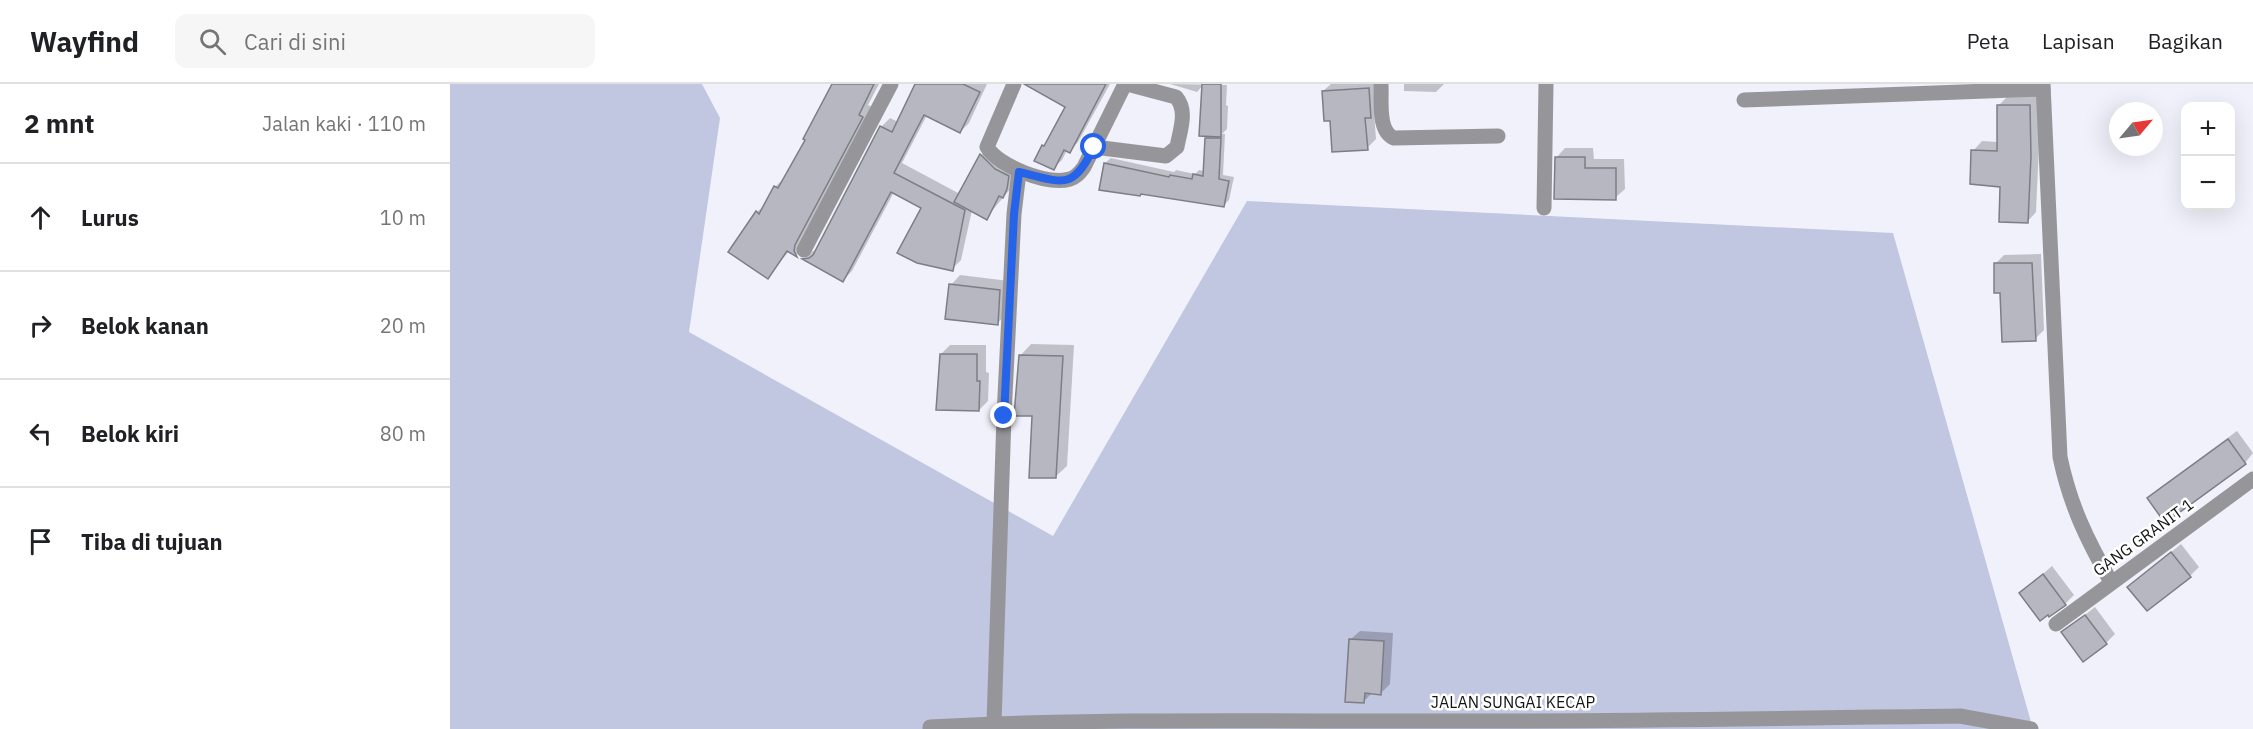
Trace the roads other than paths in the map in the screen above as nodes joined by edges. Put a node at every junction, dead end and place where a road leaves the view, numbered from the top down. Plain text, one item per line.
1 (891, 84) edge
2 (1014, 84) edge
3 (1126, 84) edge
4 (1381, 84) edge
5 (1546, 84) edge
6 (2043, 87) edge
7 (1744, 100) dead end
8 (1498, 136) dead end
9 (1094, 147) junction
10 (1019, 172) junction
11 (1544, 208) dead end
12 (804, 250) dead end
13 (2253, 479) edge
14 (2111, 582) junction
15 (2056, 624) dead end
16 (994, 723) junction
17 (1291, 724) edge
18 (1156, 725) edge
19 (1401, 725) edge
20 (1041, 726) edge
21 (930, 729) edge
22 (2031, 729) edge

1 - 12 street
2 - 10 street
3 - 9 street
3 - 9 street
4 - 8 street
5 - 11 street
6 - 7 street
6 - 14 street
9 - 10 street
10 - 16 street
13 - 14 street, GANG GRANIT 1
14 - 15 street, GANG GRANIT 1
16 - 20 street, JALAN SUNGAI KECAP
16 - 21 street, JALAN SUNGAI KECAP
17 - 18 street, JALAN SUNGAI KECAP
17 - 19 street, JALAN SUNGAI KECAP
18 - 20 street, JALAN SUNGAI KECAP
19 - 22 street, JALAN SUNGAI KECAP

